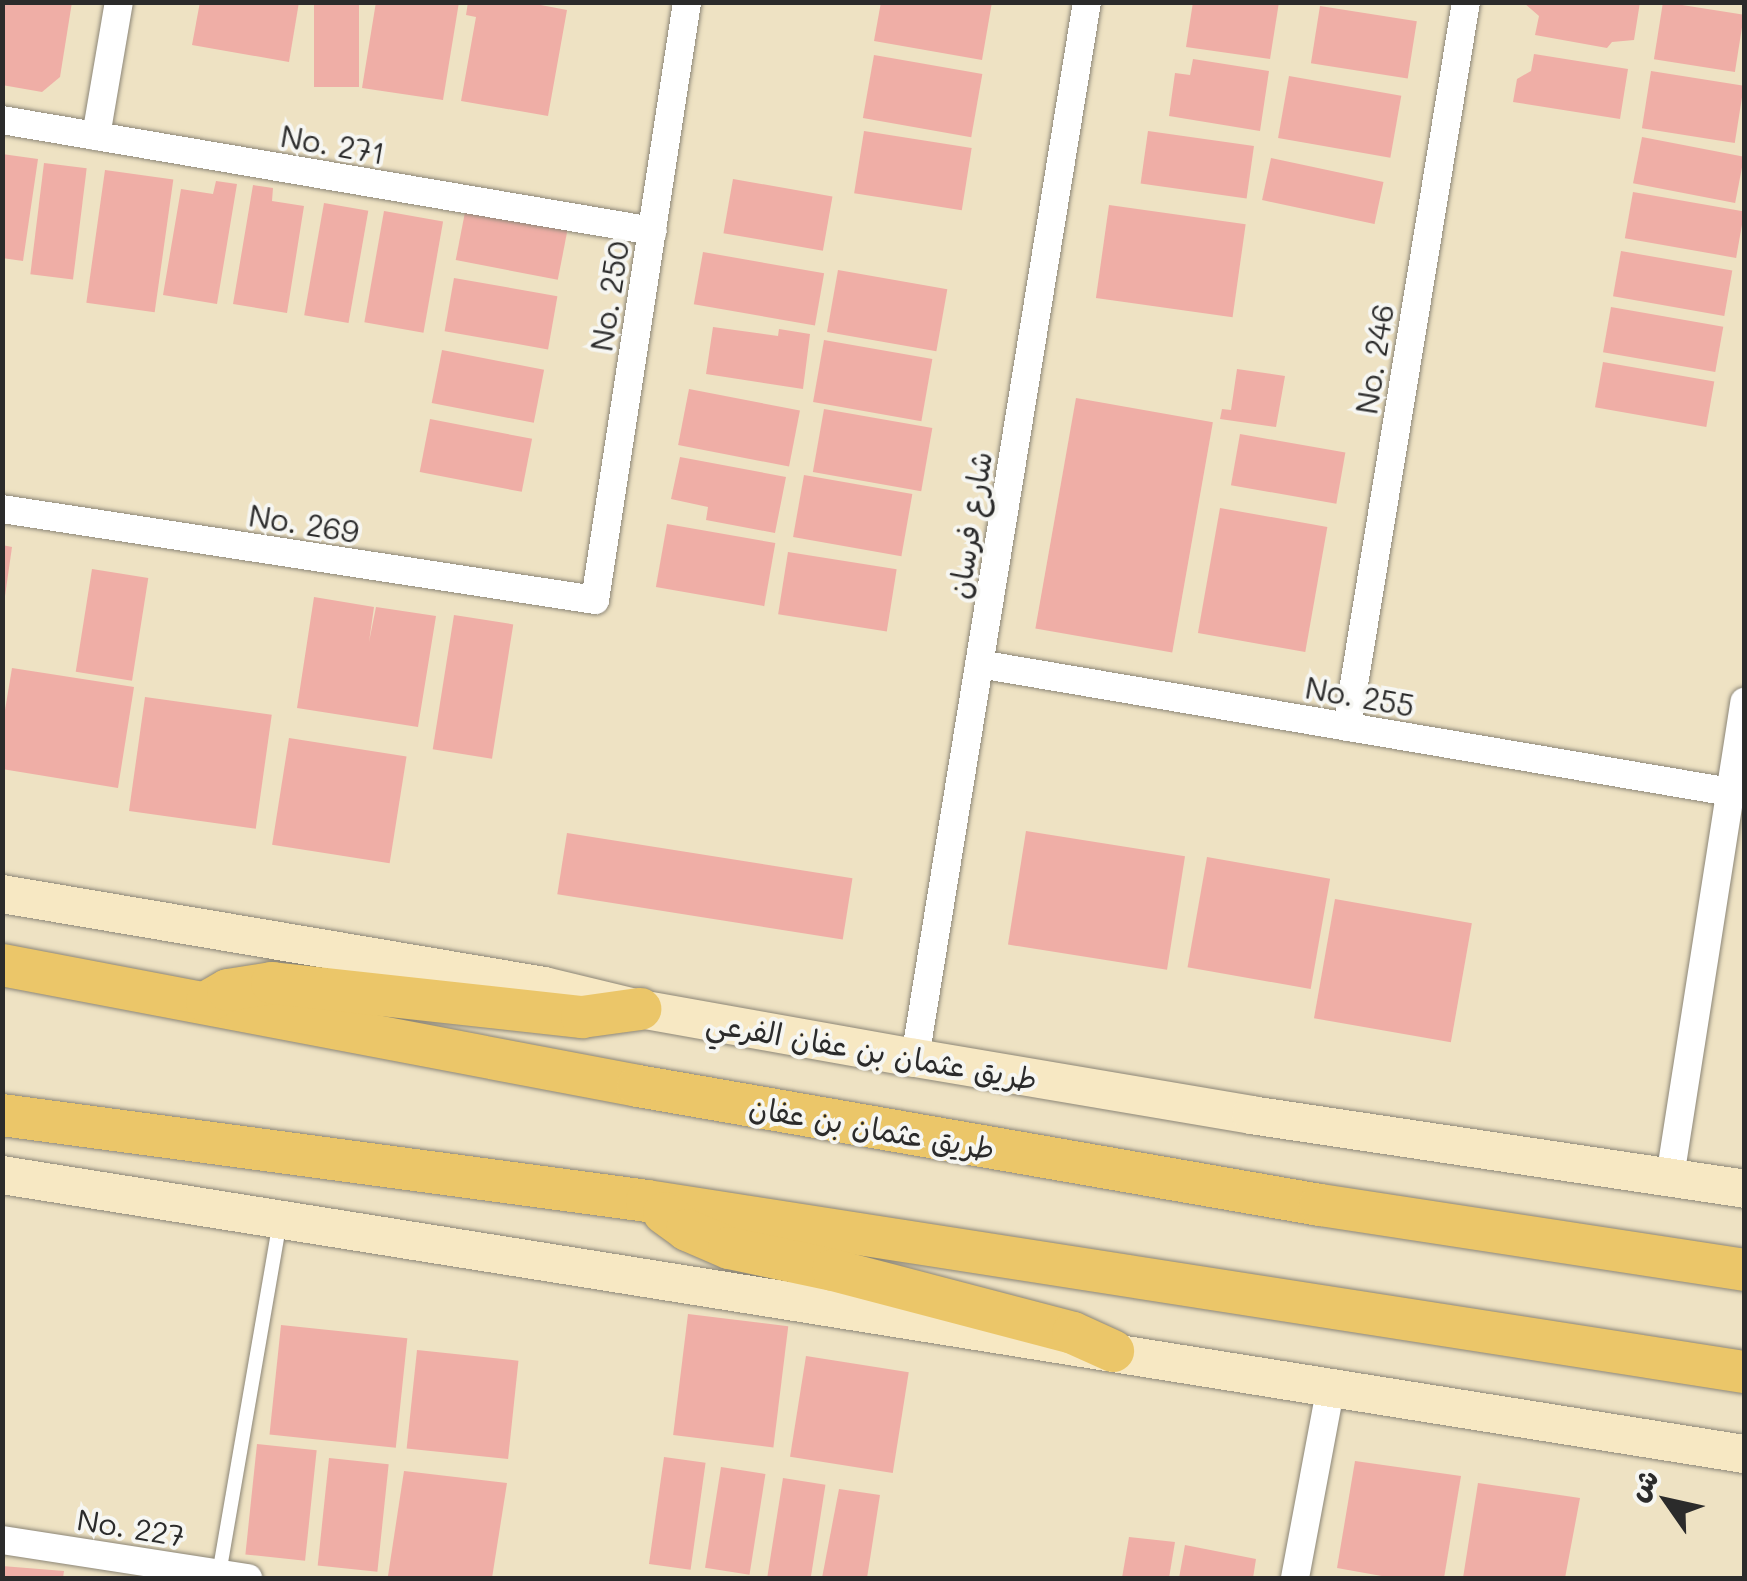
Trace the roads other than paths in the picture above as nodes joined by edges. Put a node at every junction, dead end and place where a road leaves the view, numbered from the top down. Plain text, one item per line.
1 (119, 2) edge
2 (688, 2) edge
3 (1087, 2) edge
4 (1466, 2) edge
5 (2, 120) edge
6 (96, 136) junction
7 (652, 231) junction
8 (2, 509) edge
9 (595, 600) joint
10 (979, 664) junction
11 (1744, 702) edge
12 (1347, 727) junction
13 (1730, 792) junction
14 (2, 894) edge
15 (2, 965) edge
16 (204, 1003) junction
17 (640, 1009) junction
18 (915, 1058) junction
19 (2, 1115) edge
20 (2, 1175) edge
21 (1670, 1178) junction
22 (1744, 1189) edge
23 (647, 1201) junction
24 (280, 1220) junction
25 (1744, 1270) edge
26 (1113, 1351) junction
27 (1744, 1372) edge
28 (1332, 1385) junction
29 (1744, 1454) edge
30 (2, 1540) edge
31 (219, 1574) junction
32 (248, 1578) edge
33 (1295, 1578) edge

1 - 6 street
2 - 7 street, No. 250
3 - 10 street, شارع فرسان
4 - 12 street, No. 246
5 - 6 street, No. 271
6 - 7 street, No. 271
7 - 9 street, No. 250
8 - 9 street, No. 269
10 - 12 street, No. 255
10 - 18 street, شارع فرسان
11 - 13 street
12 - 13 street, No. 255
13 - 21 street
14 - 17 main road, طريق عثمان بن عفان الفرعي
15 - 16 main road, طريق عثمان بن عفان
16 - 17 main road
16 - 25 main road, طريق عثمان بن عفان
17 - 18 main road, طريق عثمان بن عفان الفرعي
18 - 21 main road, طريق عثمان بن عفان الفرعي
19 - 23 main road
20 - 24 main road
21 - 22 main road, طريق عثمان بن عفان الفرعي
23 - 26 main road
23 - 27 main road
24 - 26 main road
24 - 31 lane
26 - 28 main road
28 - 29 main road
28 - 33 street
30 - 31 street, No. 227
31 - 32 street, No. 227

